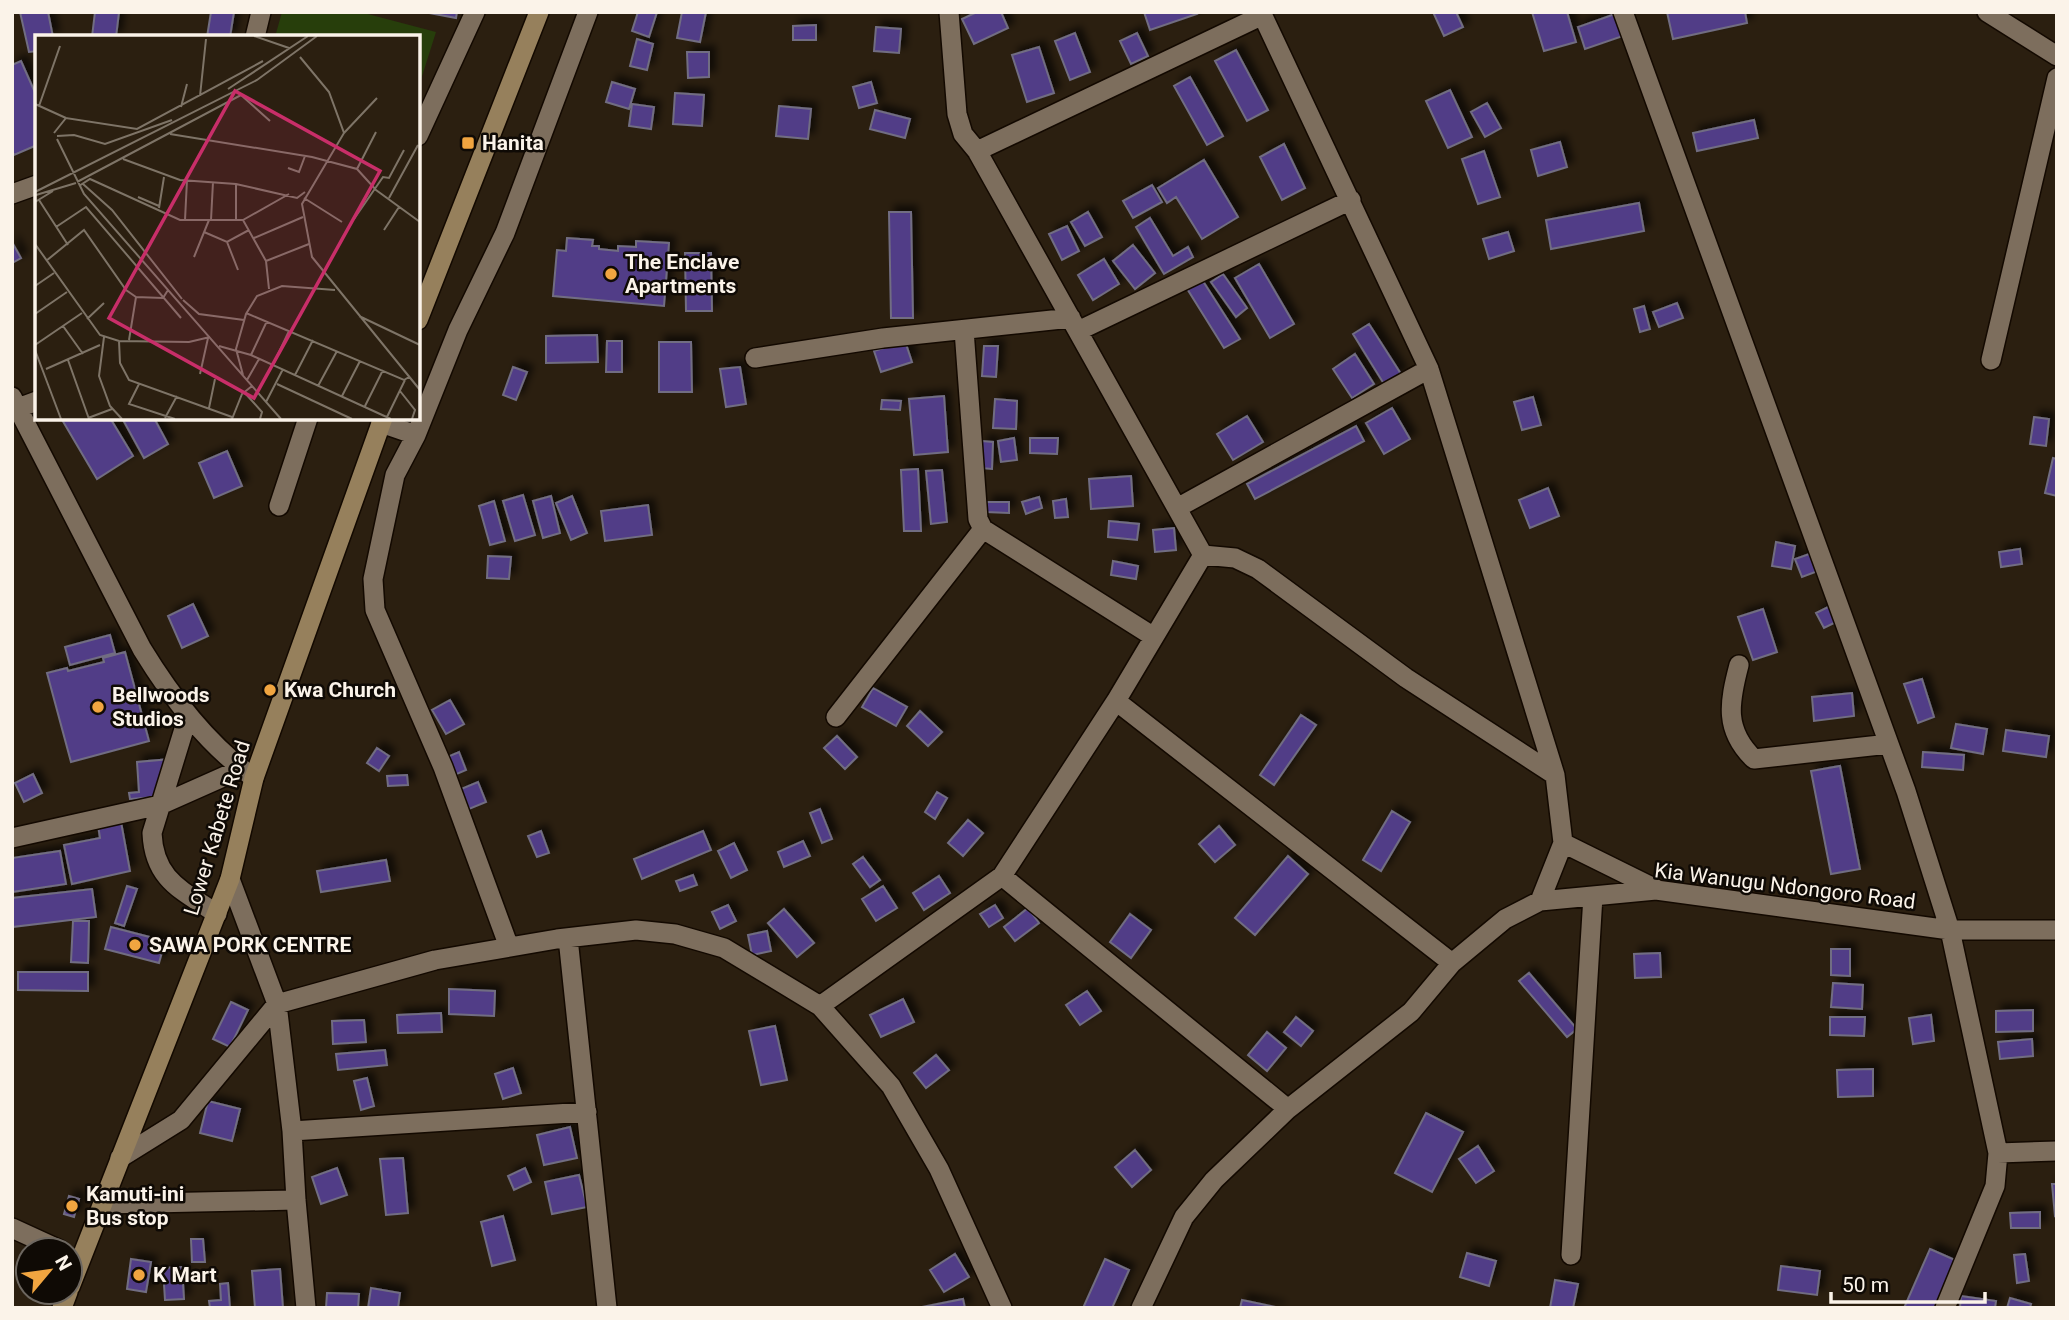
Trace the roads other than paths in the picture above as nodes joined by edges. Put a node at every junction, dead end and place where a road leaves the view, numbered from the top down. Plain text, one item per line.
1 (261, 12) edge
2 (475, 12) edge
3 (588, 12) edge
4 (948, 12) edge
5 (1623, 12) edge
6 (1987, 12) edge
7 (537, 13) edge
8 (1262, 14) edge
9 (255, 35) edge
10 (2057, 56) edge
11 (2057, 78) edge
12 (420, 132) edge
13 (977, 150) junction
14 (35, 186) edge
15 (12, 194) edge
16 (1351, 200) junction
17 (420, 310) edge
18 (1074, 325) junction
19 (964, 330) junction
20 (755, 358) dead end
21 (1991, 360) dead end
22 (1429, 369) junction
23 (35, 401) edge
24 (15, 403) edge
25 (307, 420) edge
26 (382, 421) edge
27 (416, 435) junction
28 (279, 506) dead end
29 (1177, 508) junction
30 (983, 529) junction
31 (1203, 555) junction
32 (1154, 637) junction
33 (1739, 665) dead end
34 (1116, 701) junction
35 (188, 716) junction
36 (836, 718) dead end
37 (1889, 744) junction
38 (248, 774) junction
39 (1555, 775) junction
40 (160, 806) junction
41 (12, 838) edge
42 (1563, 843) junction
43 (1002, 876) junction
44 (230, 878) junction
45 (1656, 890) junction
46 (1592, 895) junction
47 (1541, 901) junction
48 (217, 914) junction
49 (1950, 930) junction
50 (2057, 930) edge
51 (568, 938) junction
52 (509, 947) junction
53 (1452, 963) junction
54 (277, 1004) junction
55 (820, 1006) junction
56 (1287, 1109) junction
57 (586, 1112) junction
58 (292, 1131) junction
59 (2057, 1151) edge
60 (1998, 1153) junction
61 (120, 1158) junction
62 (296, 1200) junction
63 (104, 1204) junction
64 (12, 1228) edge
65 (29, 1236) edge
66 (84, 1241) edge
67 (1571, 1255) dead end
68 (306, 1308) edge
69 (607, 1308) edge
70 (1002, 1308) edge
71 (1141, 1308) edge
72 (1945, 1308) edge

1 - 9 street
2 - 12 street
3 - 27 street
4 - 13 street
5 - 37 street
6 - 10 street
7 - 17 main road
8 - 13 street
8 - 16 street
11 - 21 street
13 - 18 street
14 - 15 street
16 - 18 street
16 - 22 street
18 - 19 street
18 - 29 street
19 - 20 street
19 - 30 street
22 - 29 street
22 - 39 street
23 - 24 street
24 - 35 street
25 - 28 street
26 - 27 street
26 - 38 main road, Lower Kabete Road
27 - 52 street
29 - 31 street
30 - 32 street
30 - 36 street
31 - 32 street
31 - 39 street
32 - 34 street
33 - 37 street
34 - 43 street
34 - 53 street
35 - 38 street
35 - 40 street
37 - 49 street
38 - 40 street
38 - 44 main road, Lower Kabete Road
39 - 42 street
40 - 41 street
40 - 48 street
42 - 45 street
42 - 47 street
43 - 55 street
43 - 56 street
44 - 48 main road, Lower Kabete Road
44 - 54 street
45 - 46 street, Kia Wanugu Ndongoro Road
45 - 49 street, Kia Wanugu Ndongoro Road
46 - 47 street, Kia Wanugu Ndongoro Road
46 - 67 street
47 - 53 street, Kia Wanugu Ndongoro Road
48 - 61 main road, Lower Kabete Road
49 - 50 street, Kia Wanugu Ndongoro Road
49 - 60 street
51 - 52 street
51 - 55 street
51 - 57 street
52 - 54 street
53 - 56 street, Kia Wanugu Ndongoro Road
54 - 58 street
54 - 61 street
55 - 70 street
56 - 71 street, Kia Wanugu Ndongoro Road
57 - 58 street
57 - 69 street
58 - 62 street
59 - 60 street
60 - 72 street
61 - 63 main road, Lower Kabete Road
62 - 63 street
62 - 68 street
63 - 66 main road, Lower Kabete Road
64 - 65 street

